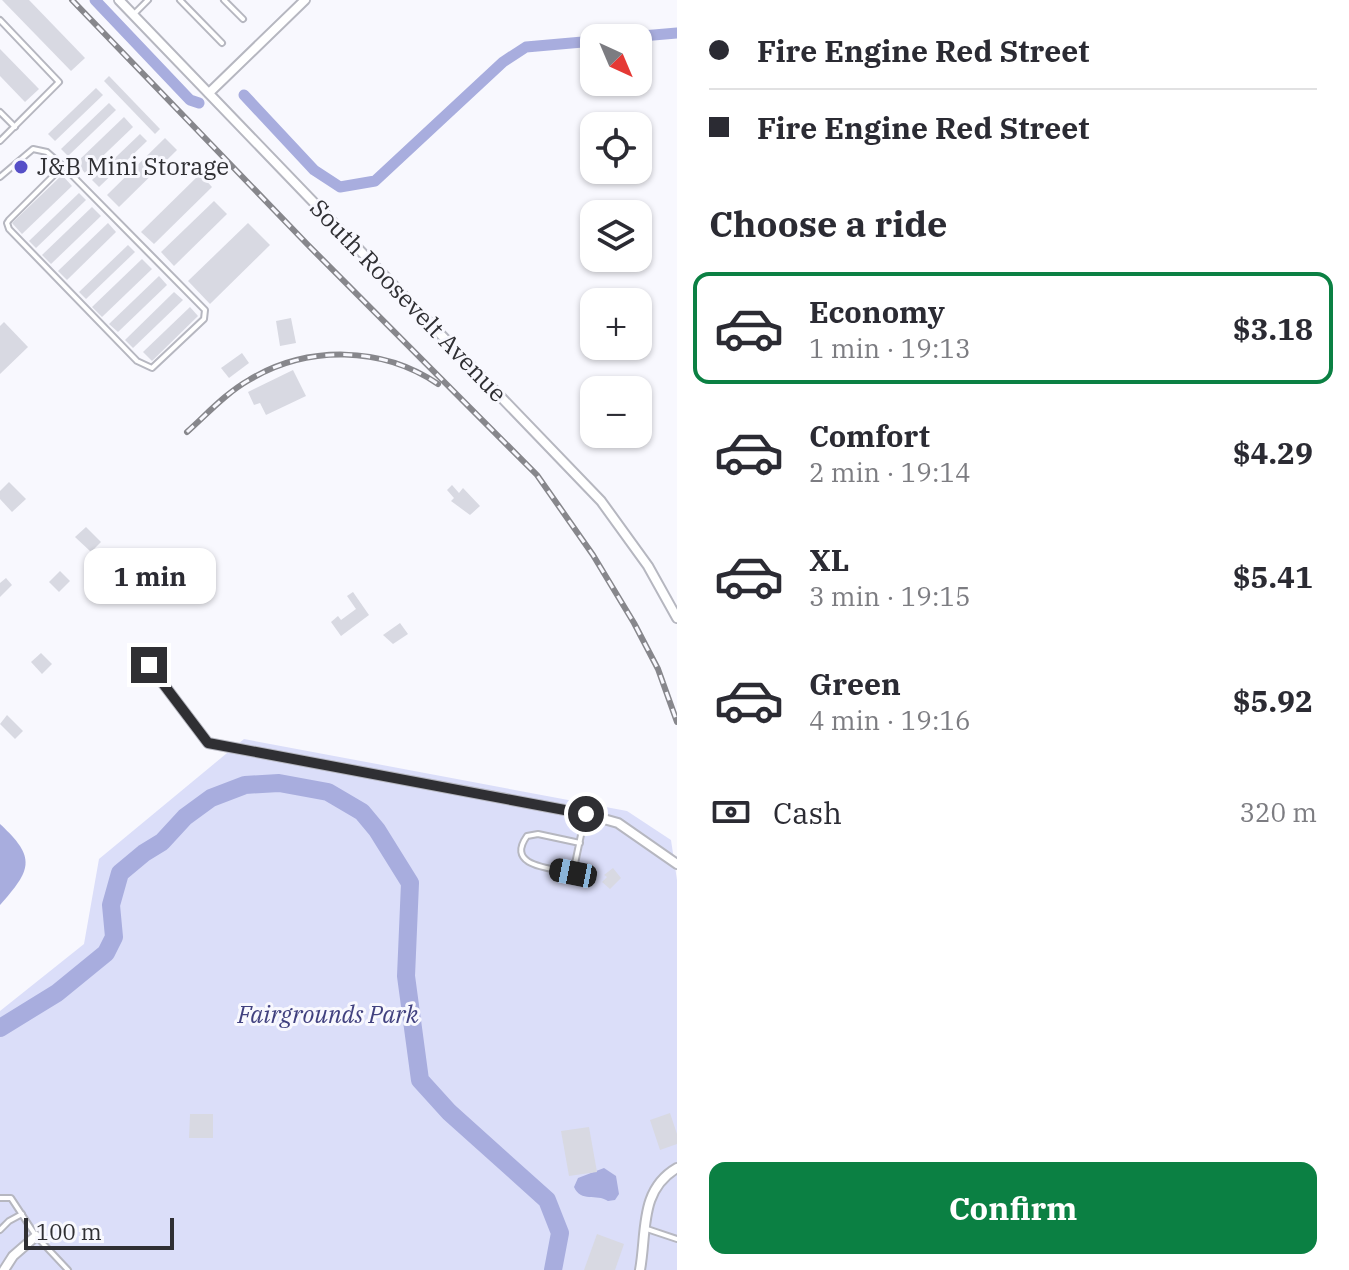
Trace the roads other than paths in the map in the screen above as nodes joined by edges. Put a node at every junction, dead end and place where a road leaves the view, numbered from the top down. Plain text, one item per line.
1 (119, 0) edge
2 (148, 0) edge
3 (180, 0) edge
4 (224, 0) edge
5 (305, 0) edge
6 (133, 15) junction
7 (243, 19) dead end
8 (0, 20) edge
9 (222, 43) dead end
10 (209, 93) junction
11 (0, 112) edge
12 (15, 127) junction
13 (0, 141) edge
14 (63, 166) junction
15 (0, 177) edge
16 (677, 618) edge
17 (149, 665) dead end
18 (586, 814) junction
19 (580, 843) junction
20 (677, 864) edge
21 (677, 1168) edge
22 (0, 1198) edge
23 (22, 1214) junction
24 (647, 1229) junction
25 (0, 1230) edge
26 (36, 1236) junction
27 (677, 1239) edge
28 (4, 1270) edge
29 (68, 1270) edge
30 (640, 1270) edge

1 - 6 street, South Roosevelt Avenue
2 - 6 lane
3 - 9 lane
4 - 7 lane
5 - 10 street
6 - 10 street, South Roosevelt Avenue
8 - 12 lane
10 - 16 street, South Roosevelt Avenue
11 - 12 lane
12 - 13 lane
14 - 14 lane
14 - 15 lane
17 - 18 street
18 - 19 lane
18 - 20 street
19 - 19 lane
21 - 24 street
22 - 23 lane
23 - 25 lane
23 - 26 lane
24 - 27 lane
24 - 30 street
26 - 28 street
26 - 29 lane

